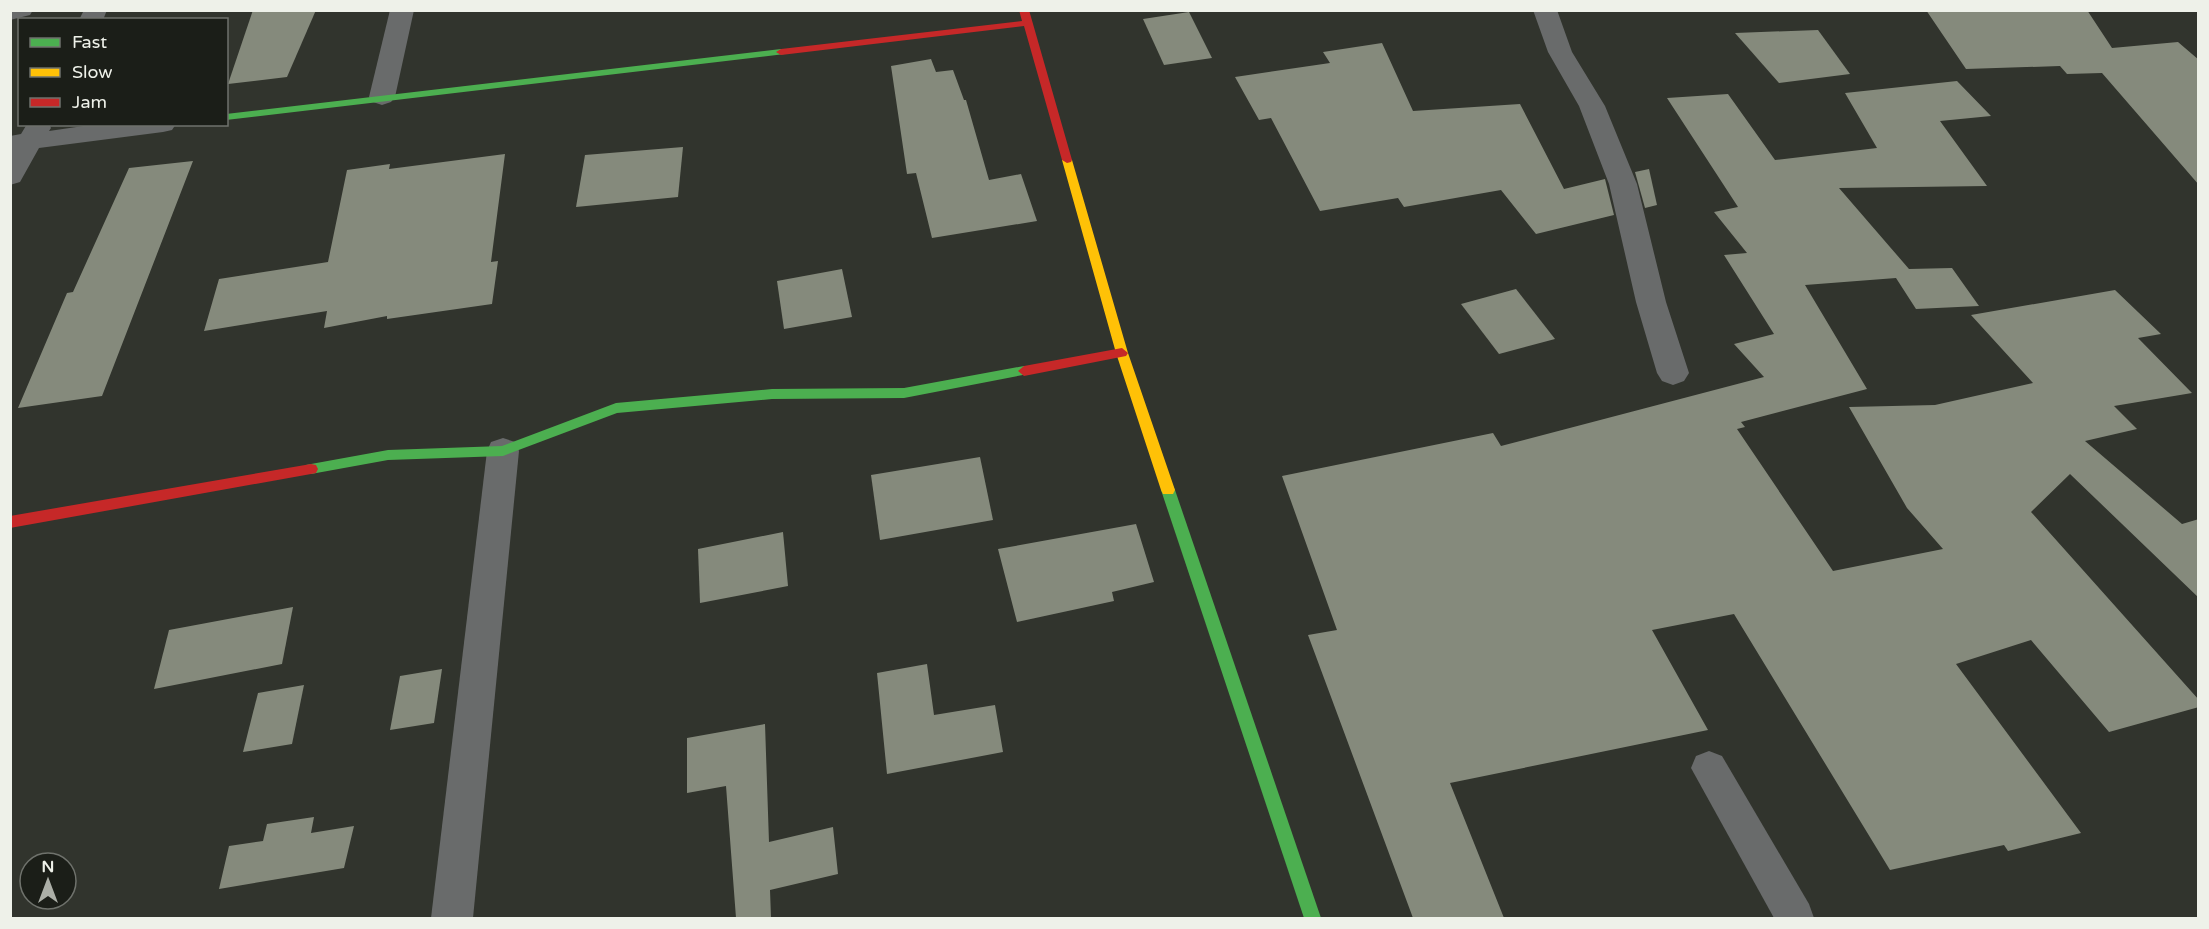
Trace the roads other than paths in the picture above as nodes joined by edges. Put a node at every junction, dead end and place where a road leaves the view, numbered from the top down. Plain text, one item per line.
1 (22, 10) edge
2 (402, 10) edge
3 (1545, 10) edge
4 (10, 13) edge
5 (1026, 17) edge
6 (382, 97) junction
7 (228, 117) edge
8 (140, 126) edge
9 (27, 136) edge
10 (10, 176) edge
11 (1122, 353) junction
12 (1673, 372) dead end
13 (503, 451) junction
14 (10, 522) edge
15 (1709, 768) dead end
16 (452, 918) edge
17 (1312, 918) edge
18 (1795, 918) edge

1 - 4 street
2 - 6 street
3 - 12 street
5 - 6 street
5 - 11 street
6 - 7 street
8 - 9 street
9 - 10 street
11 - 13 street
11 - 17 street
13 - 14 street
13 - 16 street
15 - 18 lane

